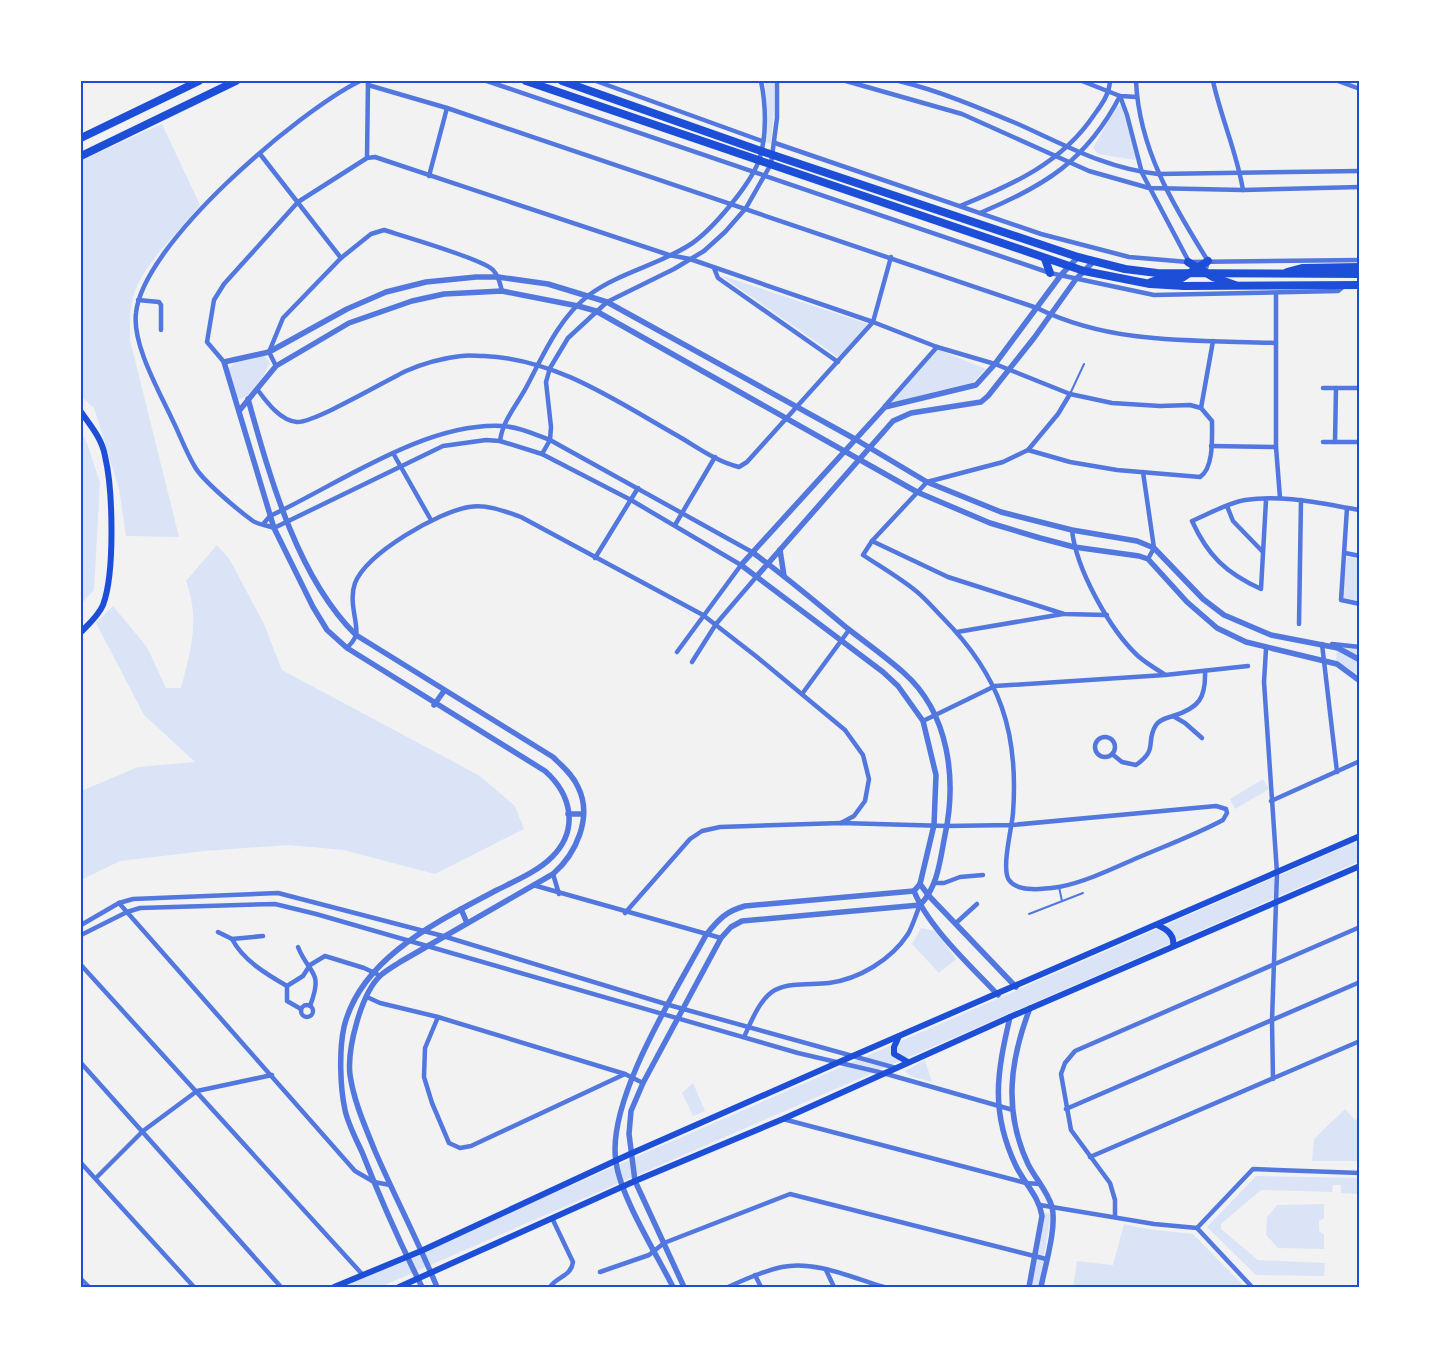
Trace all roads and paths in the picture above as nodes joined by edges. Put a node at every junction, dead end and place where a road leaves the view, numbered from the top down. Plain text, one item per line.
1 (199, 81) edge
2 (229, 81) edge
3 (236, 81) edge
4 (360, 81) edge
5 (487, 81) edge
6 (526, 81) edge
7 (562, 81) edge
8 (596, 81) edge
9 (761, 81) edge
10 (777, 81) edge
11 (846, 81) edge
12 (900, 81) edge
13 (1082, 81) edge
14 (1110, 81) edge
15 (1136, 81) edge
16 (1213, 81) edge
17 (1338, 81) edge
18 (368, 83) edge
19 (1360, 89) edge
20 (216, 92) junction
21 (1109, 92) junction
22 (1120, 96) junction
23 (1137, 97) junction
24 (447, 108) junction
25 (671, 120) junction
26 (668, 129) junction
27 (83, 136) edge
28 (762, 141) junction
29 (776, 143) junction
30 (1068, 148) junction
31 (761, 151) junction
32 (1081, 153) junction
33 (260, 154) junction
34 (773, 155) junction
35 (81, 156) edge
36 (1056, 156) junction
37 (367, 158) junction
38 (759, 160) junction
39 (1071, 162) junction
40 (771, 164) junction
41 (1360, 171) edge
42 (754, 172) junction
43 (1240, 172) junction
44 (1142, 173) junction
45 (1158, 174) junction
46 (429, 176) junction
47 (766, 177) junction
48 (1360, 187) edge
49 (1149, 188) junction
50 (1165, 189) junction
51 (1243, 190) junction
52 (298, 202) junction
53 (732, 203) junction
54 (960, 206) junction
55 (746, 208) junction
56 (980, 213) junction
57 (669, 256) junction
58 (891, 257) junction
59 (1078, 257) junction
60 (341, 258) junction
61 (1045, 259) junction
62 (690, 260) junction
63 (1360, 260) edge
64 (1208, 261) junction
65 (1188, 262) junction
66 (1070, 266) junction
67 (1089, 266) junction
68 (1360, 267) edge
69 (714, 268) junction
70 (1199, 271) junction
71 (1050, 273) junction
72 (1280, 274) junction
73 (1360, 274) edge
74 (1061, 275) junction
75 (498, 277) junction
76 (1076, 280) junction
77 (1150, 284) junction
78 (1236, 285) junction
79 (1360, 285) edge
80 (1276, 290) junction
81 (502, 292) junction
82 (589, 295) junction
83 (138, 300) junction
84 (607, 302) junction
85 (578, 306) junction
86 (1037, 308) junction
87 (596, 311) junction
88 (1050, 315) junction
89 (873, 322) junction
90 (161, 330) dead end
91 (1213, 341) junction
92 (1276, 343) junction
93 (937, 348) junction
94 (268, 352) junction
95 (224, 362) junction
96 (838, 362) junction
97 (536, 364) junction
98 (995, 364) junction
99 (1084, 364) dead end
100 (276, 366) junction
101 (550, 368) junction
102 (1006, 370) junction
103 (1323, 388) dead end
104 (1336, 388) junction
105 (1360, 388) edge
106 (257, 389) junction
107 (1070, 394) junction
108 (248, 399) junction
109 (797, 406) junction
110 (885, 407) junction
111 (1201, 408) junction
112 (239, 411) junction
113 (81, 412) edge
114 (787, 418) junction
115 (502, 426) junction
116 (855, 439) junction
117 (550, 440) junction
118 (500, 441) junction
119 (1323, 442) dead end
120 (1335, 442) junction
121 (1360, 442) edge
122 (1211, 446) junction
123 (1276, 447) junction
124 (869, 448) junction
125 (1028, 450) junction
126 (844, 451) junction
127 (394, 454) junction
128 (542, 454) junction
129 (715, 457) junction
130 (858, 460) junction
131 (400, 465) junction
132 (1144, 472) junction
133 (927, 482) junction
134 (638, 488) junction
135 (917, 492) junction
136 (1280, 498) junction
137 (630, 500) junction
138 (1266, 500) junction
139 (1301, 500) junction
140 (1227, 506) junction
141 (1347, 508) junction
142 (282, 510) junction
143 (1360, 510) edge
144 (682, 513) junction
145 (270, 516) junction
146 (431, 520) junction
147 (286, 522) junction
148 (264, 523) junction
149 (675, 525) junction
150 (274, 528) junction
151 (1072, 530) junction
152 (872, 541) junction
153 (1074, 548) junction
154 (1154, 548) junction
155 (780, 550) junction
156 (1262, 550) junction
157 (752, 552) junction
158 (1345, 553) junction
159 (1360, 556) edge
160 (595, 558) junction
161 (1148, 559) junction
162 (768, 563) junction
163 (742, 565) junction
164 (757, 576) junction
165 (784, 576) junction
166 (1360, 604) edge
167 (1064, 614) junction
168 (1107, 614) junction
169 (703, 615) junction
170 (716, 624) junction
171 (1298, 624) dead end
172 (849, 630) junction
173 (81, 632) edge
174 (957, 632) junction
175 (356, 635) junction
176 (840, 640) junction
177 (1322, 644) junction
178 (1360, 647) edge
179 (347, 648) junction
180 (1266, 648) junction
181 (677, 652) dead end
182 (1360, 660) edge
183 (1324, 661) junction
184 (692, 662) dead end
185 (1248, 666) dead end
186 (1206, 671) junction
187 (1165, 675) junction
188 (1360, 681) edge
189 (995, 686) junction
190 (444, 691) junction
191 (802, 694) junction
192 (434, 705) junction
193 (937, 715) junction
194 (1173, 716) junction
195 (923, 721) junction
196 (1202, 738) dead end
197 (1112, 754) junction
198 (1360, 761) edge
199 (1338, 772) junction
200 (1271, 800) junction
201 (568, 814) junction
202 (583, 814) junction
203 (841, 823) junction
204 (1012, 824) junction
205 (934, 825) junction
206 (947, 826) junction
207 (1360, 836) edge
208 (1360, 866) edge
209 (1277, 873) junction
210 (552, 874) junction
211 (983, 874) dead end
212 (935, 883) junction
213 (920, 884) junction
214 (533, 885) junction
215 (1059, 887) junction
216 (914, 892) junction
217 (278, 893) junction
218 (1083, 893) dead end
219 (559, 894) junction
220 (929, 896) junction
221 (1062, 901) junction
222 (1276, 902) junction
223 (119, 904) junction
224 (275, 904) junction
225 (978, 904) dead end
226 (920, 905) junction
227 (461, 909) junction
228 (127, 912) junction
229 (625, 913) junction
230 (1029, 914) dead end
231 (467, 923) junction
232 (956, 923) junction
233 (1157, 925) junction
234 (81, 926) edge
235 (1360, 927) edge
236 (218, 932) dead end
237 (424, 932) junction
238 (81, 935) edge
239 (706, 935) junction
240 (264, 936) dead end
241 (444, 936) junction
242 (721, 938) junction
243 (232, 939) junction
244 (410, 941) junction
245 (428, 946) junction
246 (1173, 946) junction
247 (298, 947) dead end
248 (1273, 964) junction
249 (81, 965) edge
250 (310, 965) junction
251 (373, 972) junction
252 (380, 976) junction
253 (1360, 982) edge
254 (287, 986) junction
255 (1016, 987) junction
256 (998, 995) junction
257 (366, 997) junction
258 (669, 1004) junction
259 (310, 1006) junction
260 (683, 1008) junction
261 (1030, 1008) junction
262 (301, 1009) junction
263 (664, 1015) junction
264 (438, 1017) junction
265 (1010, 1017) junction
266 (677, 1018) junction
267 (1272, 1021) junction
268 (749, 1026) junction
269 (899, 1036) junction
270 (744, 1037) junction
271 (1360, 1041) edge
272 (855, 1055) junction
273 (908, 1062) junction
274 (81, 1063) edge
275 (838, 1064) junction
276 (896, 1068) junction
277 (625, 1074) junction
278 (883, 1074) junction
279 (272, 1075) junction
280 (632, 1077) junction
281 (1273, 1078) junction
282 (644, 1083) junction
283 (197, 1091) junction
284 (998, 1104) junction
285 (1066, 1109) junction
286 (1013, 1110) junction
287 (783, 1119) junction
288 (143, 1131) junction
289 (630, 1154) junction
290 (1090, 1157) junction
291 (616, 1161) junction
292 (81, 1163) edge
293 (1360, 1173) edge
294 (96, 1178) junction
295 (635, 1180) junction
296 (374, 1182) junction
297 (1026, 1183) junction
298 (1040, 1184) junction
299 (390, 1185) junction
300 (622, 1187) junction
301 (1040, 1205) junction
302 (1052, 1207) junction
303 (1115, 1217) junction
304 (552, 1218) junction
305 (1197, 1228) junction
306 (664, 1243) junction
307 (654, 1250) junction
308 (421, 1251) junction
309 (408, 1256) junction
310 (1034, 1256) junction
311 (1046, 1259) junction
312 (826, 1270) junction
313 (600, 1272) dead end
314 (432, 1273) junction
315 (362, 1274) junction
316 (755, 1275) junction
317 (81, 1279) edge
318 (418, 1279) junction
319 (88, 1287) edge
320 (194, 1287) edge
321 (281, 1287) edge
322 (334, 1287) edge
323 (399, 1287) edge
324 (422, 1287) edge
325 (437, 1287) edge
326 (550, 1287) edge
327 (673, 1287) edge
328 (684, 1287) edge
329 (728, 1287) edge
330 (761, 1287) edge
331 (834, 1287) edge
332 (884, 1287) edge
333 (1029, 1287) edge
334 (1041, 1287) edge
335 (1252, 1287) edge

1 - 27 highway
2 - 20 highway
3 - 20 highway
4 - 33 street
5 - 42 street
6 - 26 highway
7 - 25 highway
8 - 28 street
9 - 28 street
10 - 29 street
11 - 36 street
12 - 30 street
13 - 21 street
14 - 21 street
15 - 23 street
16 - 43 street
17 - 19 street
18 - 24 street
18 - 37 street
20 - 35 highway
21 - 22 street
21 - 30 street
22 - 23 street
22 - 32 street
22 - 44 street
23 - 45 street
24 - 46 street
24 - 53 street
25 - 26 highway
25 - 31 highway
26 - 38 highway
28 - 31 street
29 - 34 street
29 - 54 street
30 - 32 street
30 - 36 street
31 - 34 highway
31 - 38 street
32 - 39 street
32 - 44 street
33 - 52 street
33 - 83 street
34 - 40 street
34 - 59 highway
36 - 39 street
36 - 54 street
37 - 46 street
37 - 52 street
38 - 40 highway
38 - 42 street
39 - 49 street
39 - 56 street
40 - 47 street
40 - 61 highway
41 - 43 street
42 - 47 street
42 - 53 street
43 - 45 street
43 - 51 street
44 - 45 street
44 - 49 street
45 - 50 street
46 - 57 street
47 - 55 street
47 - 71 street
48 - 51 street
49 - 50 street
49 - 65 street
50 - 51 street
50 - 64 street
52 - 60 street
52 - 95 street
53 - 55 street
53 - 57 street
54 - 56 street
55 - 58 street
55 - 62 street
56 - 65 street
57 - 62 street
57 - 82 street
58 - 86 street
58 - 89 street
59 - 66 street
59 - 67 highway
60 - 75 street
60 - 94 street
61 - 66 highway
61 - 71 highway
62 - 69 street
62 - 84 street
63 - 64 street
64 - 65 street
64 - 70 highway
65 - 70 highway
66 - 67 highway
66 - 74 street
67 - 70 highway
67 - 76 street
67 - 77 highway
68 - 72 highway
69 - 89 street
69 - 96 street
70 - 72 highway
70 - 77 highway
70 - 78 highway
71 - 74 street
72 - 73 highway
74 - 76 street
74 - 86 street
75 - 81 street
75 - 82 street
75 - 94 street
76 - 80 street
76 - 88 street
77 - 78 highway
78 - 80 highway
79 - 80 highway
80 - 92 street
81 - 85 street
81 - 100 street
82 - 84 street
82 - 85 street
83 - 90 street
83 - 148 street
84 - 87 street
84 - 109 street
85 - 87 street
85 - 97 street
86 - 88 street
86 - 98 street
87 - 101 street
87 - 114 street
88 - 91 street
88 - 102 street
89 - 93 street
89 - 96 street
91 - 92 street
91 - 111 street
92 - 123 street
93 - 98 street
93 - 110 street
94 - 95 street
94 - 100 street
95 - 112 street
96 - 109 street
97 - 101 street
97 - 106 street
97 - 115 street
98 - 102 street
98 - 110 street
99 - 107 lane
100 - 106 street
101 - 117 street
101 - 129 street
102 - 107 street
102 - 124 street
103 - 104 street
104 - 105 street
104 - 120 street
106 - 108 street
107 - 111 street
107 - 125 street
108 - 112 street
108 - 142 street
109 - 114 street
109 - 116 street
110 - 116 street
111 - 122 street
112 - 145 street
113 - 173 main road
114 - 126 street
114 - 129 street
115 - 117 street
115 - 118 street
115 - 127 street
116 - 124 street
116 - 126 street
117 - 128 street
117 - 134 street
118 - 128 street
118 - 131 street
119 - 120 street
120 - 121 street
122 - 123 street
122 - 132 street
123 - 136 street
124 - 130 street
124 - 133 street
125 - 132 street
125 - 133 street
126 - 130 street
126 - 157 street
127 - 131 street
127 - 142 street
128 - 137 street
129 - 144 street
130 - 135 street
130 - 155 street
131 - 146 street
131 - 147 street
132 - 154 street
133 - 135 street
133 - 151 street
134 - 137 street
134 - 144 street
135 - 152 street
135 - 153 street
136 - 138 street
136 - 139 street
137 - 149 street
137 - 160 street
138 - 140 street
138 - 156 street
139 - 141 street
139 - 171 street
140 - 156 street
140 - 156 street
141 - 143 street
141 - 158 street
142 - 145 street
142 - 147 street
144 - 149 street
144 - 157 street
145 - 148 street
145 - 150 street
146 - 160 street
146 - 175 street
147 - 150 street
147 - 175 street
148 - 150 street
149 - 163 street
150 - 179 street
151 - 153 street
151 - 154 street
152 - 167 street
152 - 174 street
153 - 161 street
153 - 168 street
154 - 161 street
154 - 177 street
155 - 162 street
155 - 165 street
157 - 162 street
157 - 163 street
158 - 159 street
158 - 166 street
160 - 169 street
161 - 180 street
162 - 164 street
162 - 165 street
163 - 164 street
163 - 169 street
164 - 170 street
164 - 176 street
165 - 172 street
167 - 168 street
167 - 174 street
168 - 187 street
169 - 170 street
169 - 181 street
170 - 184 street
170 - 191 street
172 - 176 street
172 - 193 street
174 - 189 street
175 - 179 street
175 - 190 street
176 - 191 street
176 - 195 street
177 - 178 street
177 - 182 street
177 - 183 street
179 - 192 street
180 - 183 street
180 - 200 street
183 - 188 street
183 - 199 street
185 - 186 street
186 - 187 street
186 - 194 street
187 - 189 street
189 - 193 street
189 - 204 street
190 - 192 street
190 - 202 street
191 - 203 street
192 - 201 street
193 - 195 street
193 - 206 street
194 - 196 street
194 - 197 street
195 - 205 street
197 - 197 street
198 - 199 street
199 - 200 street
200 - 209 street
201 - 202 street
201 - 227 street
202 - 210 street
203 - 205 street
203 - 229 street
204 - 206 street
204 - 215 street
204 - 215 street
205 - 206 street
205 - 213 street
206 - 212 street
207 - 209 main road
208 - 222 main road
209 - 222 street
209 - 233 main road
210 - 214 street
210 - 219 street
211 - 212 street
212 - 220 street
213 - 216 street
213 - 220 street
214 - 219 street
214 - 231 street
215 - 221 lane
216 - 226 street
216 - 239 street
217 - 223 street
217 - 224 street
217 - 237 street
218 - 221 lane
219 - 229 street
220 - 226 street
220 - 232 street
221 - 230 lane
222 - 246 main road
222 - 248 street
223 - 228 street
223 - 234 street
224 - 228 street
224 - 244 street
225 - 232 street
226 - 242 street
226 - 256 street
226 - 268 street
227 - 231 street
227 - 237 street
228 - 238 street
228 - 279 street
229 - 239 street
231 - 241 street
232 - 255 street
233 - 246 main road
233 - 255 main road
235 - 248 street
236 - 243 street
237 - 241 street
237 - 244 street
239 - 242 street
239 - 258 street
240 - 243 street
241 - 245 street
241 - 258 street
242 - 260 street
243 - 254 street
244 - 245 street
244 - 251 street
245 - 252 street
245 - 263 street
246 - 261 main road
247 - 250 street
248 - 267 street
248 - 285 street
249 - 283 street
250 - 251 street
250 - 254 street
250 - 259 street
251 - 252 street
251 - 296 street
252 - 257 street
253 - 267 street
254 - 262 street
255 - 256 main road
256 - 269 main road
257 - 264 street
257 - 299 street
258 - 260 street
258 - 263 street
259 - 262 street
259 - 262 street
260 - 266 street
260 - 268 street
261 - 265 main road
261 - 286 street
263 - 266 street
263 - 280 street
264 - 277 street
264 - 277 street
265 - 273 main road
265 - 284 street
266 - 270 street
266 - 282 street
267 - 281 street
267 - 285 street
268 - 270 street
268 - 272 street
269 - 272 main road
269 - 273 main road
270 - 275 street
271 - 281 street
272 - 275 main road
272 - 276 street
273 - 276 main road
274 - 288 street
275 - 278 street
275 - 289 main road
276 - 278 main road
277 - 280 street
278 - 284 street
278 - 287 main road
279 - 283 street
279 - 296 street
280 - 282 street
280 - 291 street
281 - 290 street
282 - 289 street
283 - 288 street
283 - 315 street
284 - 286 street
284 - 297 street
285 - 290 street
286 - 298 street
287 - 295 main road
287 - 297 street
288 - 294 street
288 - 321 street
289 - 291 main road
289 - 295 street
290 - 303 street
291 - 300 street
291 - 308 main road
292 - 294 street
293 - 305 street
294 - 320 street
295 - 300 main road
295 - 306 street
296 - 299 street
296 - 309 street
297 - 298 street
297 - 301 street
298 - 302 street
299 - 308 street
300 - 304 main road
300 - 307 street
301 - 302 street
301 - 310 street
302 - 303 street
302 - 311 street
303 - 305 street
304 - 314 main road
304 - 326 street
305 - 335 street
306 - 307 street
306 - 310 street
306 - 328 street
307 - 313 street
307 - 327 street
308 - 309 main road
308 - 314 street
309 - 315 main road
309 - 318 street
310 - 311 street
310 - 333 street
311 - 334 street
312 - 316 street
312 - 331 street
312 - 332 street
314 - 318 main road
314 - 325 street
315 - 322 main road
316 - 329 street
316 - 330 street
317 - 319 street
318 - 323 main road
318 - 324 street

